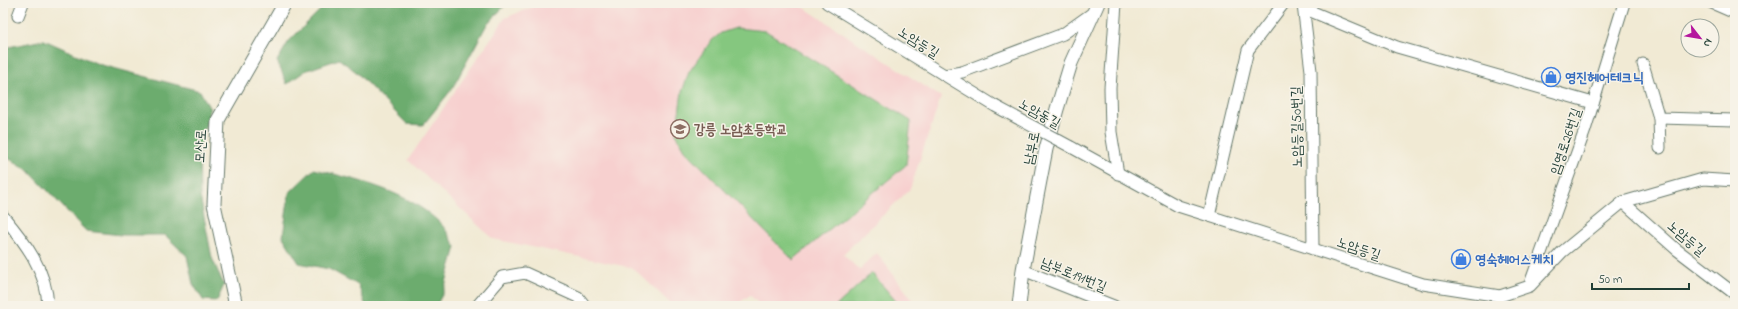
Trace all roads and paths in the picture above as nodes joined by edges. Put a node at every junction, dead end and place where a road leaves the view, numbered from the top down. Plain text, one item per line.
1 (23, 3) edge
2 (286, 3) edge
3 (827, 3) edge
4 (1116, 3) edge
5 (1284, 3) edge
6 (1624, 3) edge
7 (1712, 3) edge
8 (1302, 4) edge
9 (1096, 8) edge
10 (1735, 13) edge
11 (18, 16) dead end
12 (1643, 64) dead end
13 (944, 75) junction
14 (1593, 103) junction
15 (995, 106) joint
16 (1659, 118) junction
17 (1735, 120) edge
18 (1071, 147) joint
19 (1660, 148) dead end
20 (1118, 174) junction
21 (1735, 181) edge
22 (1623, 202) junction
23 (3, 216) edge
24 (1209, 216) junction
25 (1313, 249) junction
26 (1023, 270) junction
27 (1530, 286) junction
28 (1735, 294) edge
29 (48, 306) edge
30 (236, 306) edge
31 (477, 306) edge
32 (586, 306) edge
33 (1019, 306) edge
34 (1114, 306) edge

1 - 11 street
2 - 30 street, 모산로
3 - 13 street, 노암등길
4 - 20 street
5 - 24 street
6 - 14 street, 임영로26번길
7 - 10 street
8 - 14 street
8 - 25 street, 노암등길50번길
9 - 13 street
9 - 26 street, 남부로
12 - 16 street
13 - 15 street, 노암등길
14 - 27 street, 임영로26번길
15 - 18 street, 노암동길, bridge
16 - 17 street
16 - 19 street
18 - 20 street, 노암등길
20 - 24 street, 노암등길
21 - 22 street, 노암등길
22 - 27 street, 노암등길
22 - 28 street, 노암등길
23 - 29 street
24 - 25 street, 노암등길
25 - 27 street, 노암등길
26 - 33 street, 남부로
26 - 34 street, 남부로191번길
31 - 32 street

